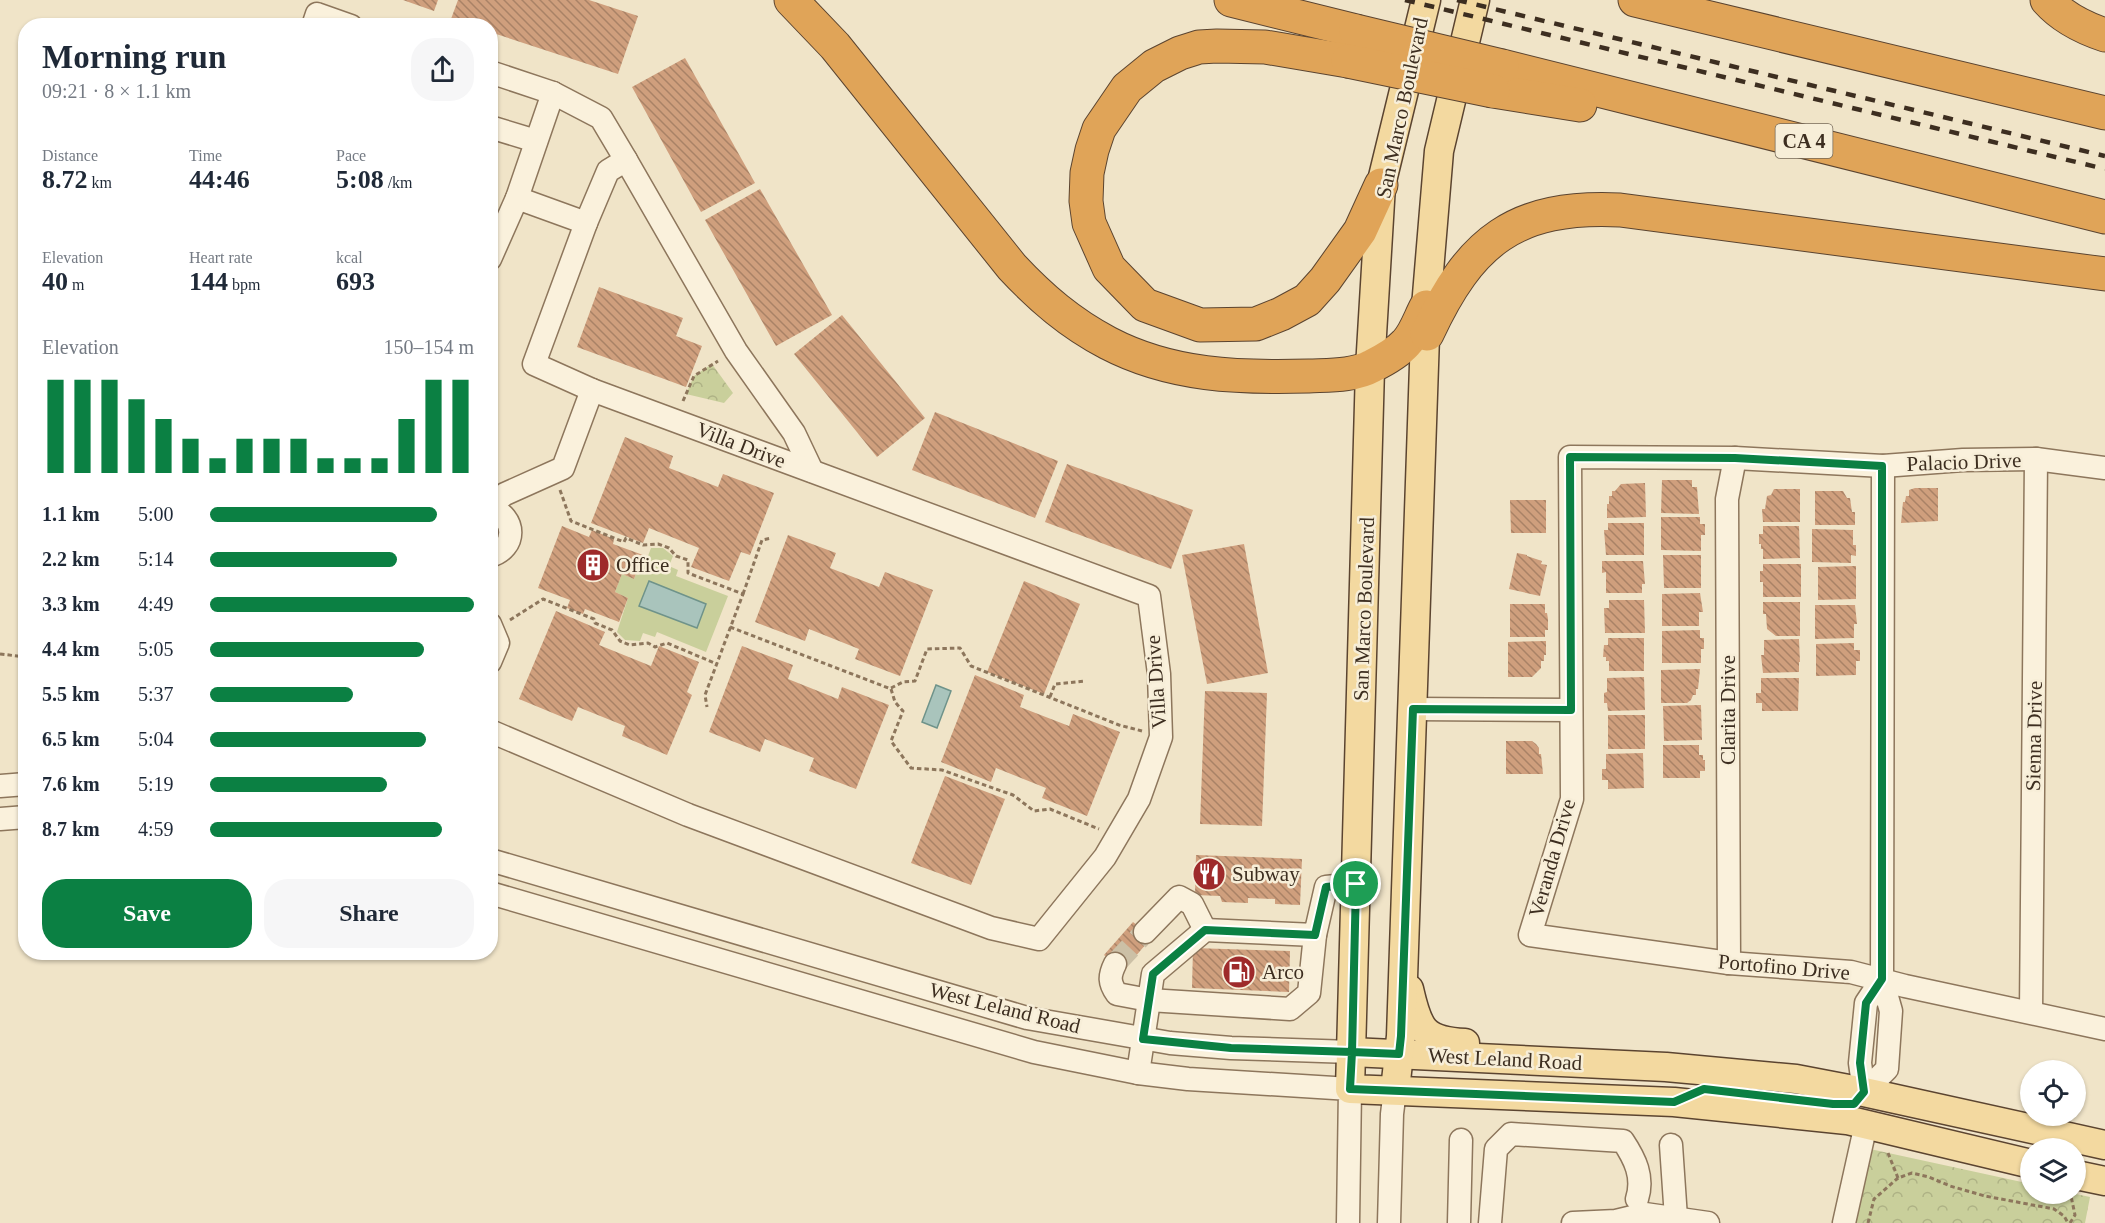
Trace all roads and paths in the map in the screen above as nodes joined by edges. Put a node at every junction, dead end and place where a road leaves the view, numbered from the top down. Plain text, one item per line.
1 (791, 0) edge
2 (1231, 0) edge
3 (1426, 0) edge
4 (1474, 0) edge
5 (1635, 0) edge
6 (2047, 0) edge
7 (316, 18) edge
8 (328, 18) edge
9 (2105, 35) edge
10 (1352, 46) junction
11 (498, 75) edge
12 (553, 93) junction
13 (2105, 113) edge
14 (498, 129) edge
15 (536, 141) junction
16 (626, 160) junction
17 (1381, 185) junction
18 (517, 198) junction
19 (2105, 217) edge
20 (586, 223) junction
21 (498, 241) edge
22 (2105, 274) edge
23 (1427, 321) junction
24 (736, 351) junction
25 (1370, 368) junction
26 (591, 390) junction
27 (675, 420) junction
28 (1570, 457) joint
29 (1735, 458) junction
30 (2036, 459) junction
31 (1882, 466) junction
32 (2105, 468) edge
33 (812, 471) junction
34 (554, 472) junction
35 (498, 500) edge
36 (498, 512) edge
37 (772, 538) dead end
38 (498, 551) edge
39 (743, 594) junction
40 (498, 625) edge
41 (730, 627) junction
42 (0, 654) edge
43 (18, 656) edge
44 (717, 664) junction
45 (1085, 681) dead end
46 (891, 688) junction
47 (1050, 697) junction
48 (707, 707) dead end
49 (1413, 709) junction
50 (1571, 710) junction
51 (498, 734) edge
52 (1161, 736) junction
53 (18, 785) edge
54 (0, 786) edge
55 (18, 818) edge
56 (0, 819) edge
57 (1117, 836) junction
58 (498, 862) edge
59 (1356, 884) junction
60 (498, 894) edge
61 (1205, 930) junction
62 (1145, 932) tunnel mouth
63 (1315, 935) junction
64 (1530, 935) joint
65 (1729, 963) junction
66 (1115, 964) tunnel mouth
67 (1404, 965) junction
68 (1882, 979) junction
69 (1149, 1000) junction
70 (2031, 1012) junction
71 (2105, 1029) edge
72 (1143, 1039) junction
73 (1352, 1052) junction
74 (1399, 1054) junction
75 (1666, 1067) junction
76 (1138, 1073) junction
77 (1350, 1089) junction
78 (1395, 1090) junction
79 (1864, 1092) junction
80 (1674, 1102) junction
81 (1866, 1124) junction
82 (2043, 1132) junction
83 (1461, 1140) dead end
84 (1671, 1145) dead end
85 (2105, 1145) edge
86 (2020, 1161) edge
87 (2086, 1177) edge
88 (1898, 1178) junction
89 (2105, 1181) edge
90 (2073, 1204) edge
91 (1644, 1212) edge
92 (1676, 1218) junction
93 (1616, 1222) edge
94 (1348, 1223) edge
95 (1389, 1223) edge
96 (1459, 1223) edge
97 (1490, 1223) edge
98 (1573, 1223) edge
99 (1708, 1223) edge
100 (1844, 1223) edge
101 (1868, 1223) edge
102 (2069, 1223) edge

1 - 25 highway
2 - 10 highway, CA 4
3 - 17 main road, San Marco Boulevard
4 - 23 main road
5 - 13 highway
6 - 9 highway
7 - 8 street
10 - 17 highway
10 - 19 highway, CA 4, bridge
11 - 12 street
12 - 15 street
12 - 16 street
14 - 15 street
15 - 18 street
16 - 20 street
16 - 24 street
17 - 25 main road, San Marco Boulevard
18 - 20 street
18 - 21 street
20 - 26 street, Villa Drive
22 - 23 highway
23 - 25 highway
23 - 49 main road
24 - 27 path
24 - 33 street
25 - 59 main road, San Marco Boulevard
26 - 27 street, Villa Drive
26 - 34 street
27 - 33 street, Villa Drive
28 - 29 street, Palacio Drive
28 - 50 street, Veranda Drive
29 - 31 street, Palacio Drive
29 - 65 street, Clarita Drive
30 - 31 street, Palacio Drive
30 - 32 street, Palacio Drive
30 - 70 street, Sienna Drive
31 - 68 street
33 - 52 street, Villa Drive
34 - 35 street
34 - 39 path
36 - 38 street
37 - 39 path
39 - 41 path
40 - 44 path
41 - 44 path
41 - 46 path
42 - 43 path
44 - 48 path
45 - 47 path
46 - 47 path
46 - 57 path
47 - 52 path
49 - 50 street
49 - 67 main road
50 - 64 street, Veranda Drive
51 - 57 street, Villa Drive
52 - 57 street, Villa Drive
53 - 54 street
55 - 56 street
58 - 72 street, West Leland Road
59 - 63 street
59 - 73 main road, San Marco Boulevard
60 - 76 street, West Leland Road
61 - 62 street
61 - 63 street
61 - 69 street
63 - 69 street
64 - 65 street, Portofino Drive
65 - 68 street, Portofino Drive
66 - 69 street
67 - 74 main road
67 - 75 main road
68 - 70 street, Portofino Drive
68 - 79 street
69 - 72 street
70 - 71 street, Portofino Drive
72 - 73 street, West Leland Road
72 - 76 street
73 - 74 main road, West Leland Road
73 - 77 main road, San Marco Boulevard
74 - 75 main road, West Leland Road
74 - 78 main road
75 - 79 main road, West Leland Road
76 - 77 street, West Leland Road
77 - 78 main road, West Leland Road
77 - 94 street, San Marco Boulevard
78 - 80 main road, West Leland Road
78 - 95 street
79 - 80 main road
79 - 82 main road, West Leland Road
80 - 81 main road, West Leland Road
81 - 82 main road
81 - 86 main road, West Leland Road
81 - 88 path
81 - 100 street
82 - 85 main road, West Leland Road
83 - 96 street
84 - 92 street
87 - 89 main road
88 - 101 path
88 - 102 path
90 - 102 path
91 - 92 street
91 - 93 street
91 - 97 street
92 - 99 street
93 - 98 street

